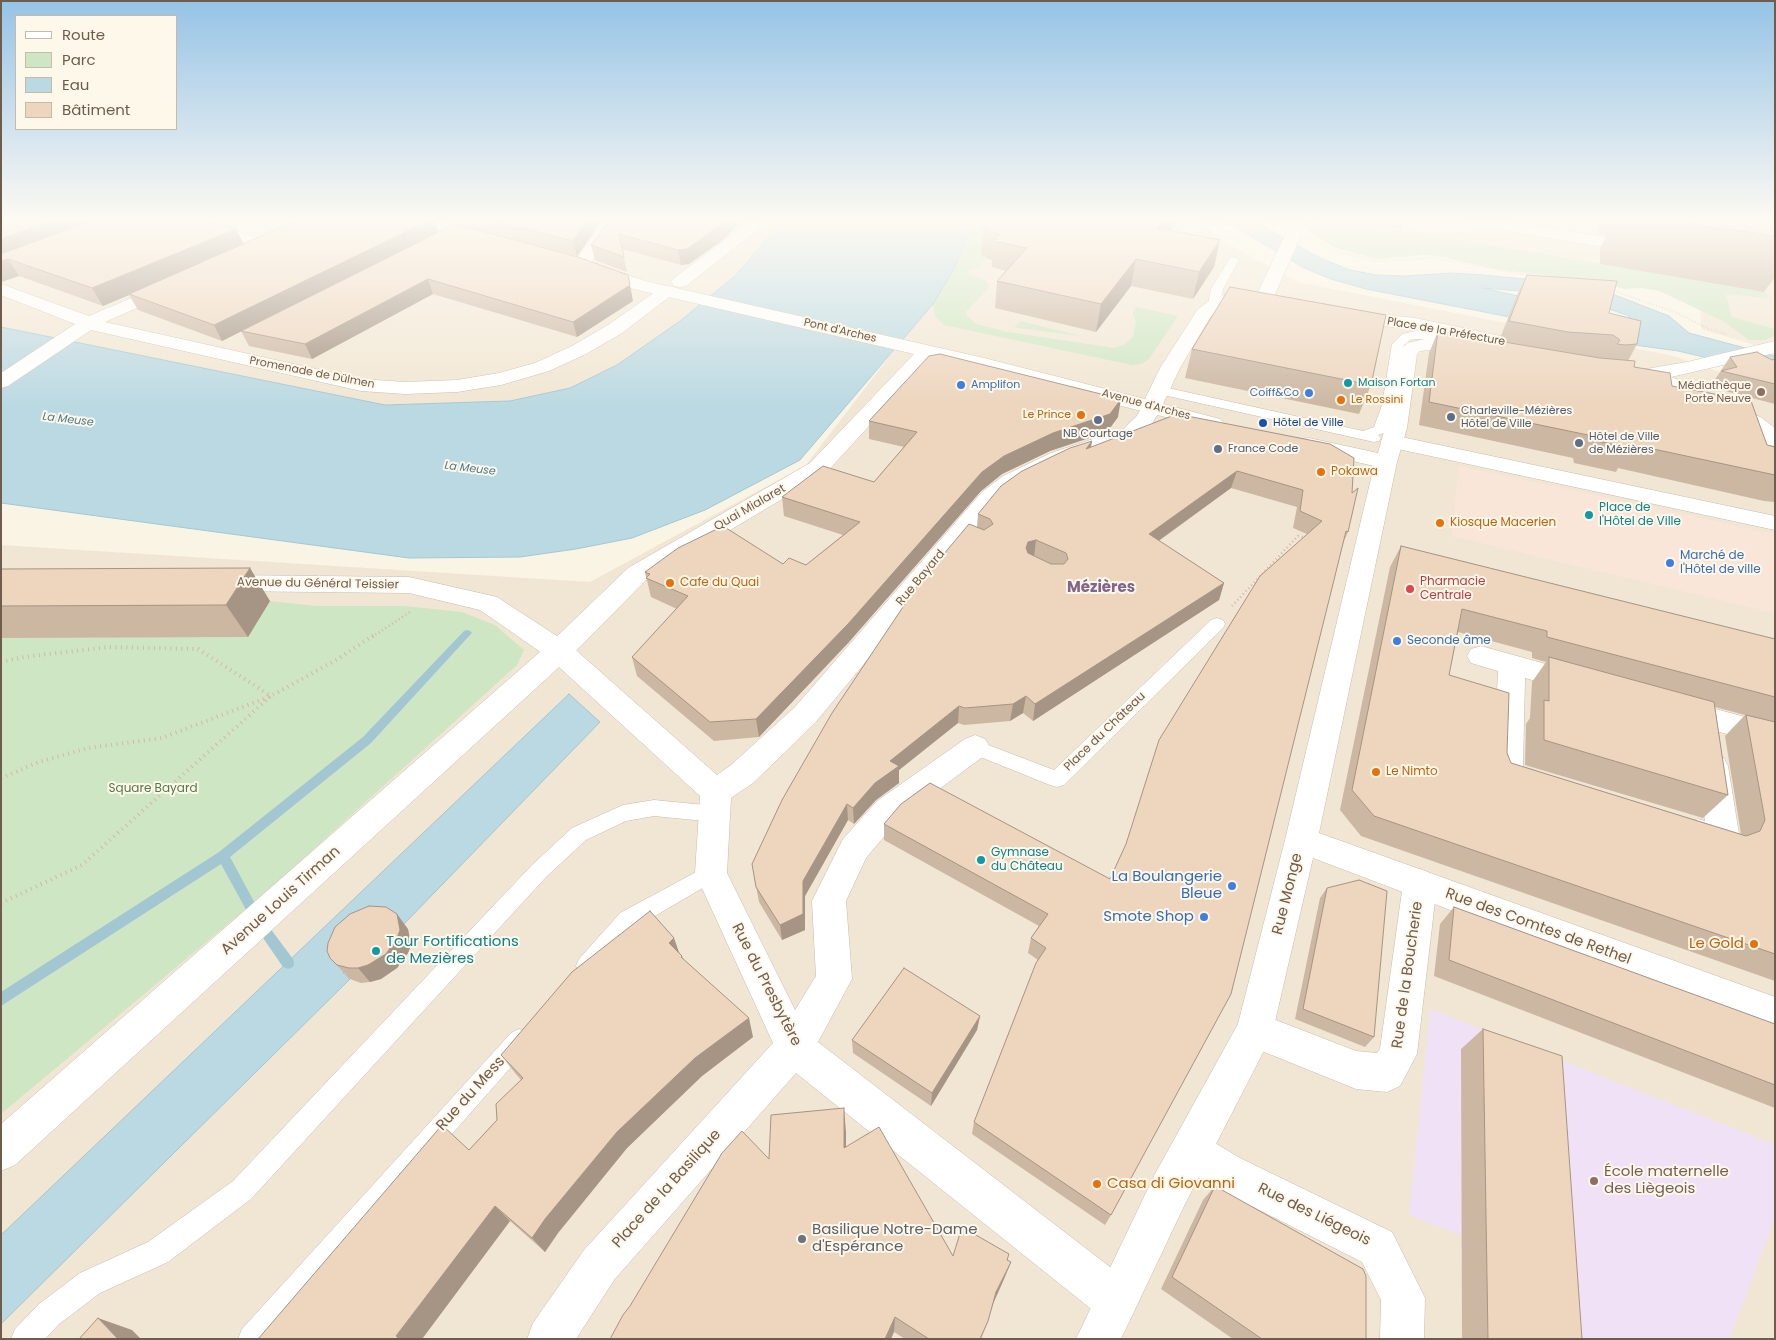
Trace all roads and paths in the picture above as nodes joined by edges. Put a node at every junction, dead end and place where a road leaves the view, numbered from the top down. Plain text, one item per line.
1 (181, 283) edge
2 (634, 283) edge
3 (689, 283) edge
4 (1220, 283) edge
5 (1271, 283) edge
6 (1, 289) edge
7 (682, 289) junction
8 (1606, 289) edge
9 (1263, 301) junction
10 (1214, 304) junction
11 (1282, 304) edge
12 (1331, 314) edge
13 (89, 323) junction
14 (1733, 336) dead end
15 (242, 340) edge
16 (916, 345) junction
17 (1771, 348) edge
18 (217, 353) junction
19 (1540, 357) junction
20 (1695, 366) junction
21 (1072, 368) dead end
22 (1605, 371) edge
23 (1646, 375) junction
24 (1, 382) edge
25 (1151, 394) junction
26 (1742, 414) junction
27 (1231, 426) edge
28 (1363, 436) junction
29 (1287, 439) edge
30 (1775, 440) edge
31 (1389, 452) junction
32 (1775, 523) edge
33 (1308, 539) edge
34 (200, 583) edge
35 (440, 592) junction
36 (1217, 624) joint
37 (559, 651) junction
38 (1481, 656) dead end
39 (1, 662) edge
40 (1512, 664) junction
41 (1595, 687) edge
42 (272, 696) junction
43 (1660, 705) edge
44 (1706, 717) junction
45 (1775, 736) edge
46 (975, 747) joint
47 (1, 778) edge
48 (1555, 788) edge
49 (715, 803) junction
50 (1668, 823) edge
51 (1301, 840) junction
52 (711, 872) junction
53 (1420, 884) junction
54 (1, 903) edge
55 (569, 986) edge
56 (1775, 1015) edge
57 (536, 1022) edge
58 (1255, 1030) junction
59 (794, 1047) junction
60 (1, 1151) edge
61 (1191, 1151) junction
62 (1116, 1300) junction
63 (25, 1339) edge
64 (252, 1339) edge
65 (549, 1339) edge
66 (1098, 1339) edge
67 (1402, 1339) edge

1 - 13 street
2 - 7 street
3 - 7 street, Promenade de Dülmen
4 - 10 lane
5 - 9 street
6 - 13 street, Promenade de Dülmen
7 - 16 street, Pont d'Arches
7 - 18 street, Promenade de Dülmen
8 - 14 path
9 - 10 street
9 - 11 street
10 - 25 street, Rue Bayard
12 - 19 street, Place de la Préfecture
13 - 18 street, Promenade de Dülmen
13 - 24 street
15 - 18 street
16 - 21 street
16 - 25 street, Avenue d'Arches
16 - 37 street, Quai Mialaret
17 - 20 street
19 - 28 lane
19 - 31 street, Rue Monge
20 - 23 street
20 - 26 street
22 - 23 street
23 - 26 street
25 - 27 street, Avenue d'Arches
25 - 28 lane, Avenue d'Arches
25 - 49 street, Rue Bayard
26 - 30 street
28 - 31 lane, Avenue d'Arches
29 - 31 street
31 - 32 street
31 - 51 street, Rue Monge
33 - 36 path
34 - 35 street, Avenue du Général Teissier
35 - 37 street, Avenue du Général Teissier
35 - 42 path
36 - 46 lane, Place du Château
37 - 49 street
37 - 60 street, Avenue Louis Tirman
38 - 40 street
39 - 42 path
40 - 41 street
40 - 48 street
42 - 47 path
42 - 54 path
43 - 44 street
44 - 45 street
44 - 50 street
46 - 59 street, Place de la Basilique
49 - 52 street, Rue du Presbytère
49 - 63 lane
51 - 53 street, Rue des Comtes de Rethel
51 - 58 street, Rue Monge
52 - 55 lane
52 - 59 street, Rue du Presbytère
53 - 56 street, Rue des Comtes de Rethel
53 - 58 street, Rue de la Boucherie
57 - 64 lane, Rue du Mess
58 - 61 street, Rue Monge
59 - 62 street, Rue du Presbytère
59 - 65 street, Place de la Basilique
61 - 62 street, Rue Monge
61 - 67 street, Rue des Liégeois
62 - 66 street

